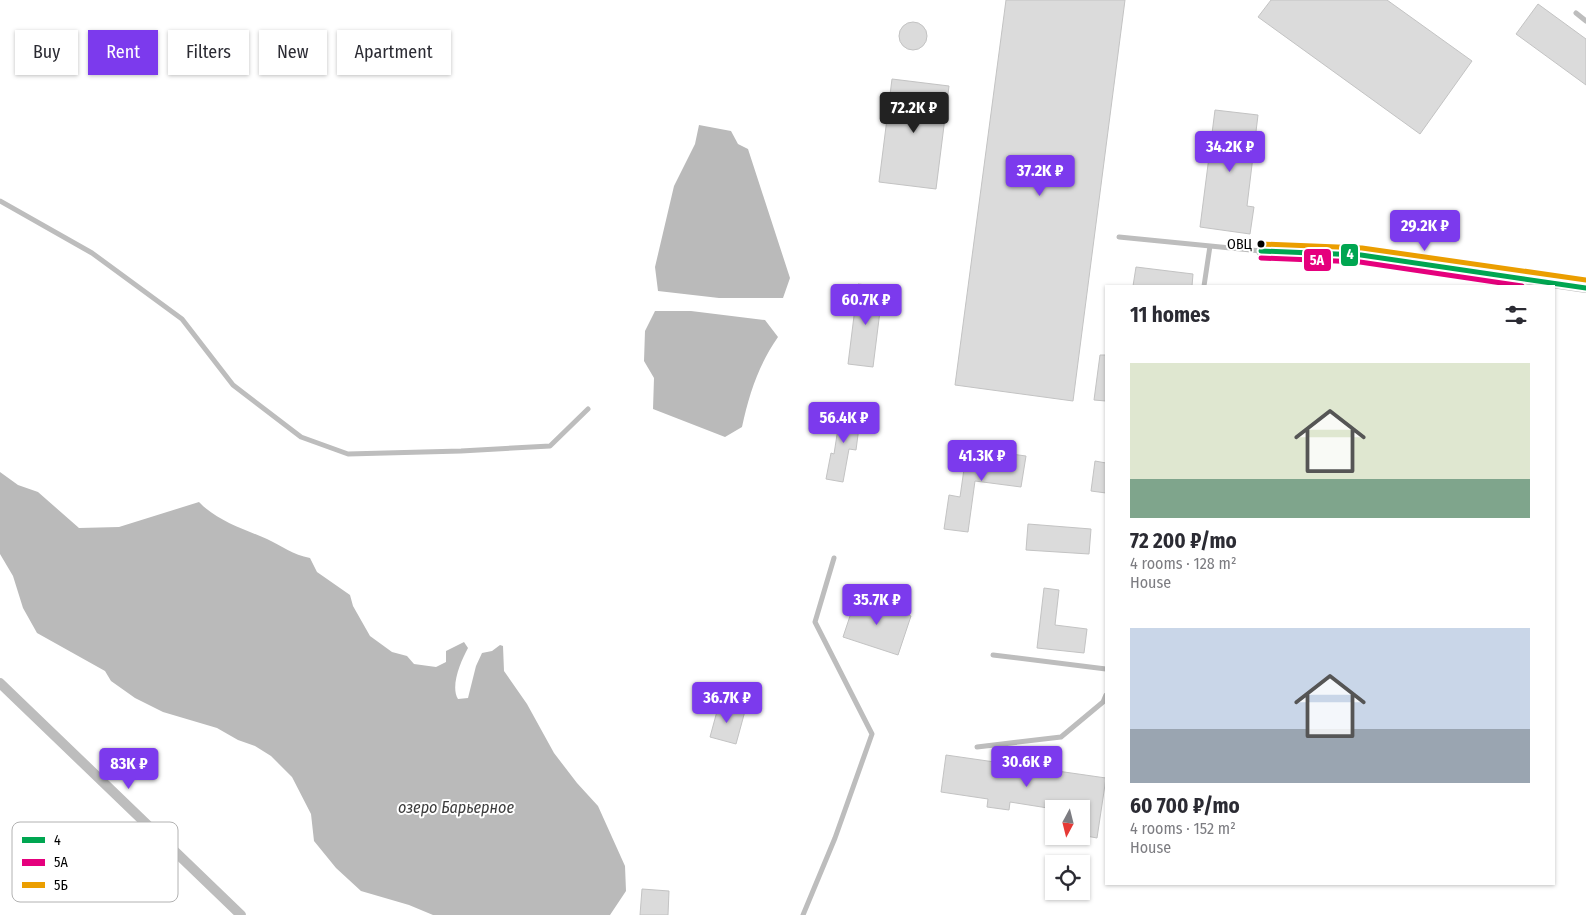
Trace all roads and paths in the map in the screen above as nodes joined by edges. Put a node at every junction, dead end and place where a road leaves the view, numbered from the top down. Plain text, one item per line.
1 (1576, 13) dead end
2 (1586, 21) edge
3 (0, 201) edge
4 (1119, 237) dead end
5 (1210, 246) junction
6 (1261, 251) joint
7 (1204, 285) edge
8 (1586, 288) edge
9 (588, 409) dead end
10 (834, 558) dead end
11 (992, 655) dead end
12 (1105, 669) edge
13 (0, 683) edge
14 (1105, 697) edge
15 (977, 747) dead end
16 (144, 822) edge
17 (178, 855) edge
18 (240, 915) edge
19 (803, 915) edge

1 - 2 lane
3 - 9 lane
4 - 5 lane
5 - 6 lane
5 - 7 lane
6 - 8 street
10 - 19 lane
11 - 12 lane
13 - 16 street
14 - 15 lane
17 - 18 street

